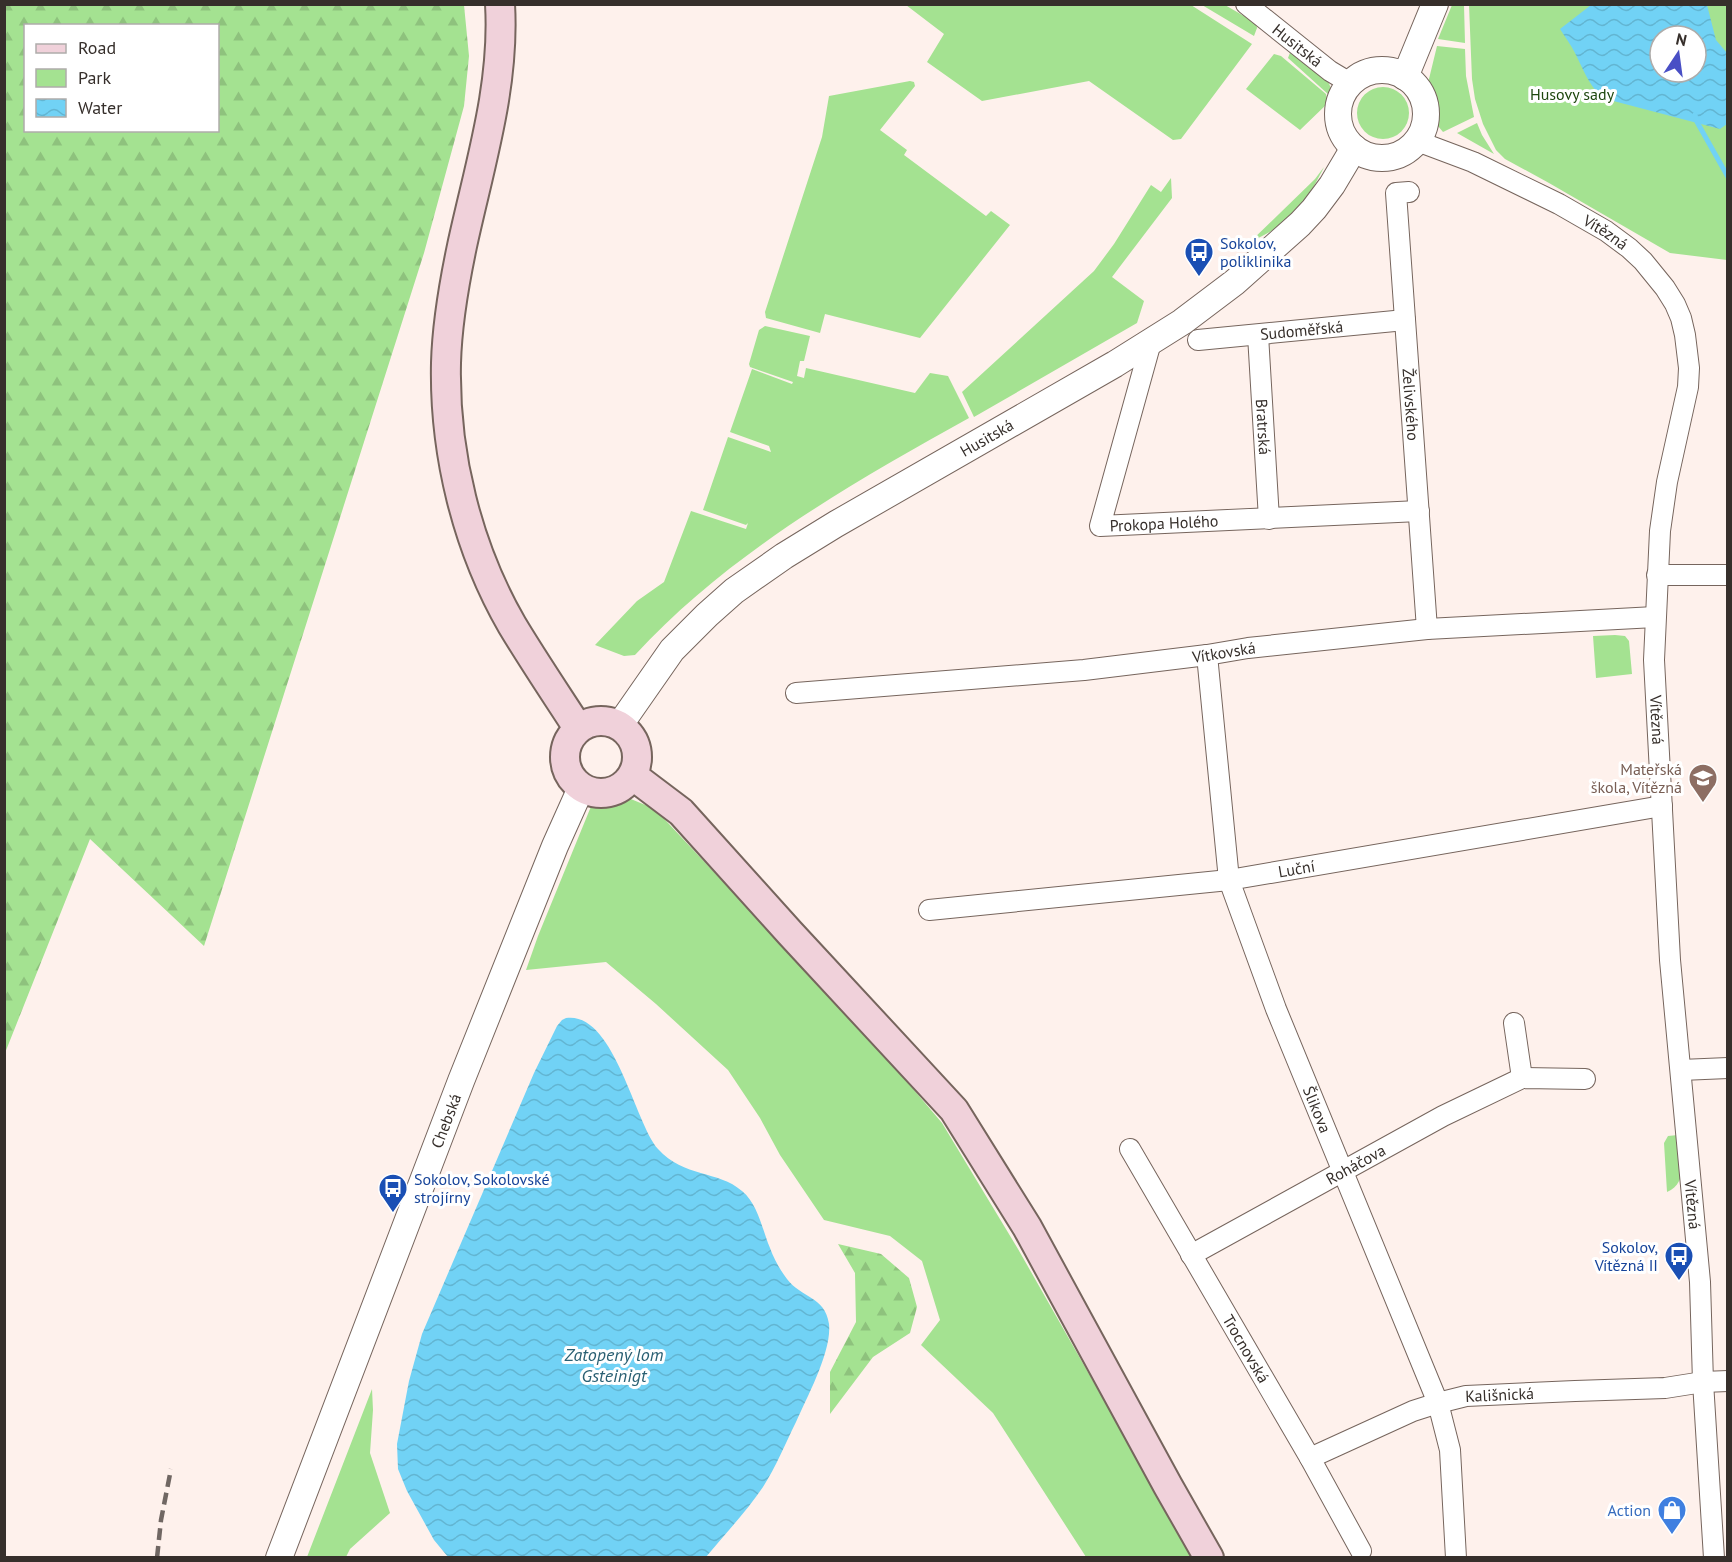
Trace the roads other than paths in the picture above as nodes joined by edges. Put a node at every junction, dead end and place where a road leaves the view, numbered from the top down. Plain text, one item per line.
1 (500, 4) edge
2 (1246, 4) edge
3 (1435, 4) edge
4 (1405, 77) junction
5 (1350, 83) junction
6 (1417, 141) junction
7 (1354, 148) junction
8 (1409, 192) dead end
9 (1405, 320) junction
10 (1258, 335) junction
11 (1198, 340) dead end
12 (1151, 342) junction
13 (1419, 511) junction
14 (1269, 519) junction
15 (1657, 575) junction
16 (1728, 575) edge
17 (1655, 618) junction
18 (1427, 629) junction
19 (1207, 655) junction
20 (796, 693) dead end
21 (619, 726) junction
22 (578, 728) junction
23 (632, 776) junction
24 (581, 788) junction
25 (1662, 806) junction
26 (1229, 880) junction
27 (929, 910) dead end
28 (1514, 1023) dead end
29 (1728, 1068) edge
30 (1681, 1070) junction
31 (1522, 1078) junction
32 (1585, 1079) dead end
33 (1130, 1149) dead end
34 (1343, 1171) junction
35 (1191, 1255) junction
36 (1728, 1381) edge
37 (1703, 1382) junction
38 (1438, 1402) junction
39 (1310, 1458) junction
40 (1361, 1551) dead end
41 (279, 1557) edge
42 (1209, 1557) edge
43 (1456, 1557) edge
44 (1714, 1557) edge

1 - 22 main road
2 - 5 street, Husitská
3 - 4 street
4 - 5 street
4 - 6 street
5 - 7 street
6 - 7 street
6 - 15 street, Vítězná
7 - 12 street, Husitská
8 - 9 street, Želivského
9 - 10 street, Sudoměřská
9 - 13 street, Želivského
10 - 11 street, Sudoměřská
10 - 14 street, Bratrská
12 - 14 street, Prokopa Holého
12 - 21 street, Husitská
13 - 14 street, Prokopa Holého
13 - 18 street, Želivského
15 - 16 street
15 - 17 street, Vítězná
17 - 18 street, Vítkovská
17 - 25 street, Vítězná
18 - 19 street, Vítkovská
19 - 20 street, Vítkovská
19 - 26 street, Šlikova
21 - 22 main road
21 - 23 main road
22 - 24 main road
23 - 24 main road
23 - 42 main road
24 - 41 street, Chebská
25 - 26 street, Luční
25 - 30 street, Vítězná
26 - 27 street, Luční
26 - 34 street, Šlikova
28 - 31 street
29 - 30 street
30 - 37 street, Vítězná
31 - 32 street, Roháčova
31 - 34 street, Roháčova
33 - 35 street, Trocnovská
34 - 35 street, Roháčova
34 - 38 street, Šlikova
35 - 39 street, Trocnovská
36 - 37 street, Kališnická
37 - 38 street, Kališnická
37 - 44 street, Vítězná
38 - 39 street, Kališnická
38 - 43 street, Šlikova
39 - 40 street, Trocnovská

